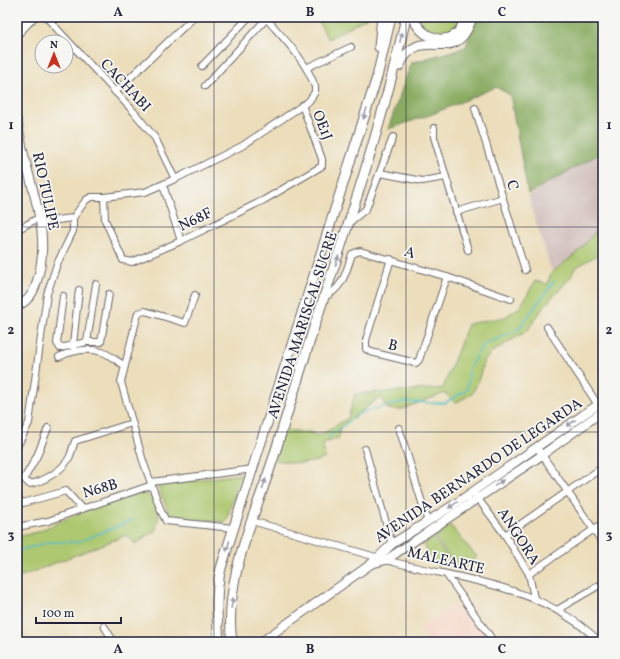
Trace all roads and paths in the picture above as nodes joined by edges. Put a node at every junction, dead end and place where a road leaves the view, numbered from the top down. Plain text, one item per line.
1 (23, 17) edge
2 (33, 17) edge
3 (46, 17) edge
4 (194, 17) edge
5 (249, 17) edge
6 (382, 17) edge
7 (391, 17) edge
8 (406, 17) edge
9 (413, 17) edge
10 (465, 17) edge
11 (472, 17) edge
12 (265, 18) edge
13 (17, 23) edge
14 (17, 34) edge
15 (351, 47) dead end
16 (202, 66) dead end
17 (306, 68) junction
18 (377, 77) junction
19 (390, 84) junction
20 (206, 86) dead end
21 (115, 92) junction
22 (302, 105) junction
23 (475, 108) dead end
24 (17, 120) edge
25 (434, 128) dead end
26 (18, 135) edge
27 (393, 137) dead end
28 (320, 154) joint
29 (26, 163) junction
30 (17, 170) edge
31 (380, 173) junction
32 (446, 177) junction
33 (175, 179) junction
34 (163, 185) junction
35 (104, 197) junction
36 (503, 198) junction
37 (456, 212) junction
38 (73, 218) junction
39 (40, 220) junction
40 (350, 222) junction
41 (17, 230) edge
42 (181, 241) junction
43 (468, 250) dead end
44 (391, 259) junction
45 (525, 270) dead end
46 (447, 277) junction
47 (96, 284) dead end
48 (79, 290) dead end
49 (109, 294) dead end
50 (195, 295) dead end
51 (62, 296) dead end
52 (324, 298) junction
53 (511, 298) dead end
54 (17, 306) edge
55 (547, 327) dead end
56 (87, 342) junction
57 (73, 344) junction
58 (76, 351) junction
59 (58, 357) dead end
60 (124, 365) junction
61 (601, 406) edge
62 (132, 423) junction
63 (48, 428) dead end
64 (399, 428) dead end
65 (17, 447) edge
66 (536, 447) junction
67 (366, 449) dead end
68 (542, 455) junction
69 (603, 467) edge
70 (254, 469) junction
71 (151, 484) junction
72 (568, 492) junction
73 (475, 495) junction
74 (17, 498) edge
75 (82, 509) junction
76 (252, 521) junction
77 (428, 522) junction
78 (603, 523) edge
79 (17, 527) edge
80 (233, 528) junction
81 (593, 530) junction
82 (505, 535) junction
83 (603, 543) edge
84 (392, 544) junction
85 (376, 557) junction
86 (386, 560) junction
87 (371, 564) junction
88 (446, 574) junction
89 (529, 574) junction
90 (603, 583) edge
91 (534, 598) junction
92 (557, 610) junction
93 (104, 626) dead end
94 (233, 641) edge
95 (114, 642) edge
96 (218, 642) edge
97 (261, 642) edge
98 (494, 642) edge
99 (600, 642) edge

1 - 13 street
2 - 14 street
3 - 21 street, CACHABI
4 - 21 street
5 - 16 street
6 - 18 main road
7 - 18 main road
19 -> 8 main road, AVENIDA MARISCAL SUCRE
9 - 10 main road
11 - 19 main road
12 - 17 street
12 - 20 street
15 - 17 street
17 - 22 street
18 -> 70 main road, AVENIDA MARISCAL SUCRE
19 - 40 main road, AVENIDA MARISCAL SUCRE
21 - 33 street, CACHABI
22 - 28 street, OE1J
22 - 33 street
23 - 36 street, C
24 - 26 street, RIO TULIPE
25 - 32 street
26 - 29 street, RIO TULIPE
27 - 31 street
28 - 42 street, N68F
29 - 30 street
29 - 39 street, RIO TULIPE
31 - 32 street
31 - 40 street
32 - 37 street
33 - 34 street
34 - 35 street
34 - 42 street
35 - 38 street
35 - 42 street, N68F
36 - 37 street
36 - 45 street, C
37 - 43 street
38 - 39 street
38 - 65 street
39 - 41 street
39 - 54 street, RIO TULIPE
52 -> 40 main road, AVENIDA MARISCAL SUCRE
44 - 46 street, A
44 - 46 street, B
44 - 52 street, A
46 - 53 street, A
47 - 56 street
48 - 57 street
49 - 56 street
50 - 60 street
51 - 57 street
76 -> 52 main road, AVENIDA MARISCAL SUCRE
55 - 61 street
56 - 57 street
57 - 58 street
58 - 59 street
58 - 60 street
60 - 62 street
61 -> 66 street, AVENIDA BERNARDO DE LEGARDA
61 - 68 street, AVENIDA BERNARDO DE LEGARDA
62 - 63 street
62 - 71 street
64 - 77 street
66 - 68 street
66 - 73 street, AVENIDA BERNARDO DE LEGARDA
67 - 84 street
68 - 72 street
73 -> 68 street, AVENIDA BERNARDO DE LEGARDA
69 - 72 street
70 - 71 street, N68B
70 - 80 main road, AVENIDA MARISCAL SUCRE
71 - 75 street, N68B
71 - 80 street
72 - 81 street
72 - 82 street
73 -> 77 street, AVENIDA BERNARDO DE LEGARDA
73 - 82 street, ANGORA
73 - 86 street, AVENIDA BERNARDO DE LEGARDA
74 - 75 street, N68B
75 - 79 street
76 - 85 street, MALEARTE
94 -> 76 main road, AVENIDA MARISCAL SUCRE
77 - 84 street, AVENIDA BERNARDO DE LEGARDA
78 - 81 street
80 -> 96 main road, AVENIDA MARISCAL SUCRE
81 - 83 street
81 - 89 street
82 - 89 street, ANGORA
84 - 85 street, AVENIDA BERNARDO DE LEGARDA
85 - 86 street, MALEARTE
85 - 87 street, AVENIDA BERNARDO DE LEGARDA
86 - 87 street, AVENIDA BERNARDO DE LEGARDA
86 - 88 street, MALEARTE
87 - 97 street, AVENIDA BERNARDO DE LEGARDA
88 - 91 street, MALEARTE
88 - 98 street
89 - 91 street, ANGORA
90 - 92 street
91 - 92 street, MALEARTE
92 - 99 street, MALEARTE
93 - 95 street

